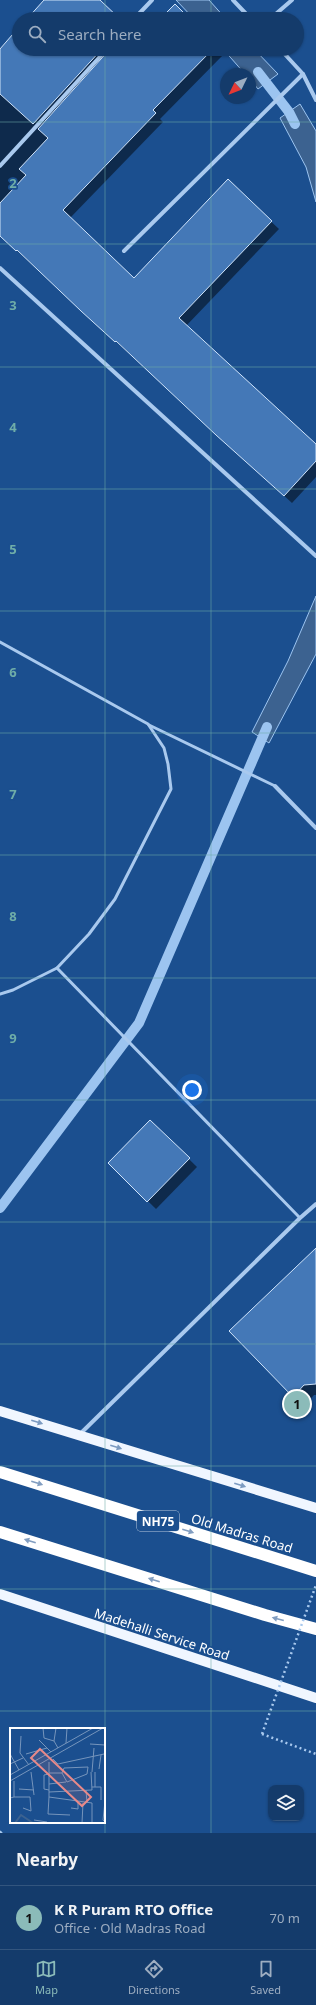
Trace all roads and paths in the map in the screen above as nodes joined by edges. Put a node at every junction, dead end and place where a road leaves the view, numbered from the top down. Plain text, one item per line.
1 (152, 0) edge
2 (233, 0) edge
3 (292, 0) edge
4 (141, 12) edge
5 (245, 12) edge
6 (278, 12) edge
7 (101, 56) edge
8 (286, 56) edge
9 (303, 74) junction
10 (316, 100) edge
11 (0, 166) edge
12 (124, 251) dead end
13 (0, 268) edge
14 (316, 556) edge
15 (0, 642) edge
16 (148, 724) junction
17 (275, 786) joint
18 (316, 828) edge
19 (57, 968) junction
20 (0, 994) edge
21 (315, 1207) edge
22 (300, 1218) junction
23 (0, 1411) edge
24 (79, 1435) junction
25 (0, 1472) edge
26 (316, 1508) edge
27 (0, 1532) edge
28 (316, 1571) edge
29 (316, 1585) edge
30 (0, 1594) edge
31 (316, 1629) edge
32 (316, 1698) edge
33 (316, 1754) edge

1 - 4 street
2 - 5 street
3 - 6 street
7 - 11 street
8 - 9 street
9 - 10 street
9 - 12 street
13 - 14 street
15 - 16 lane
16 - 17 lane
16 - 19 lane
17 - 18 street
19 - 20 lane
19 - 22 lane
21 - 22 street
22 - 24 street
23 -> 24 main road
24 -> 26 main road
25 -> 28 highway, Old Madras Road / NH75
31 -> 27 highway
29 - 33 path, bridge
30 - 32 main road, Madehalli Service Road

